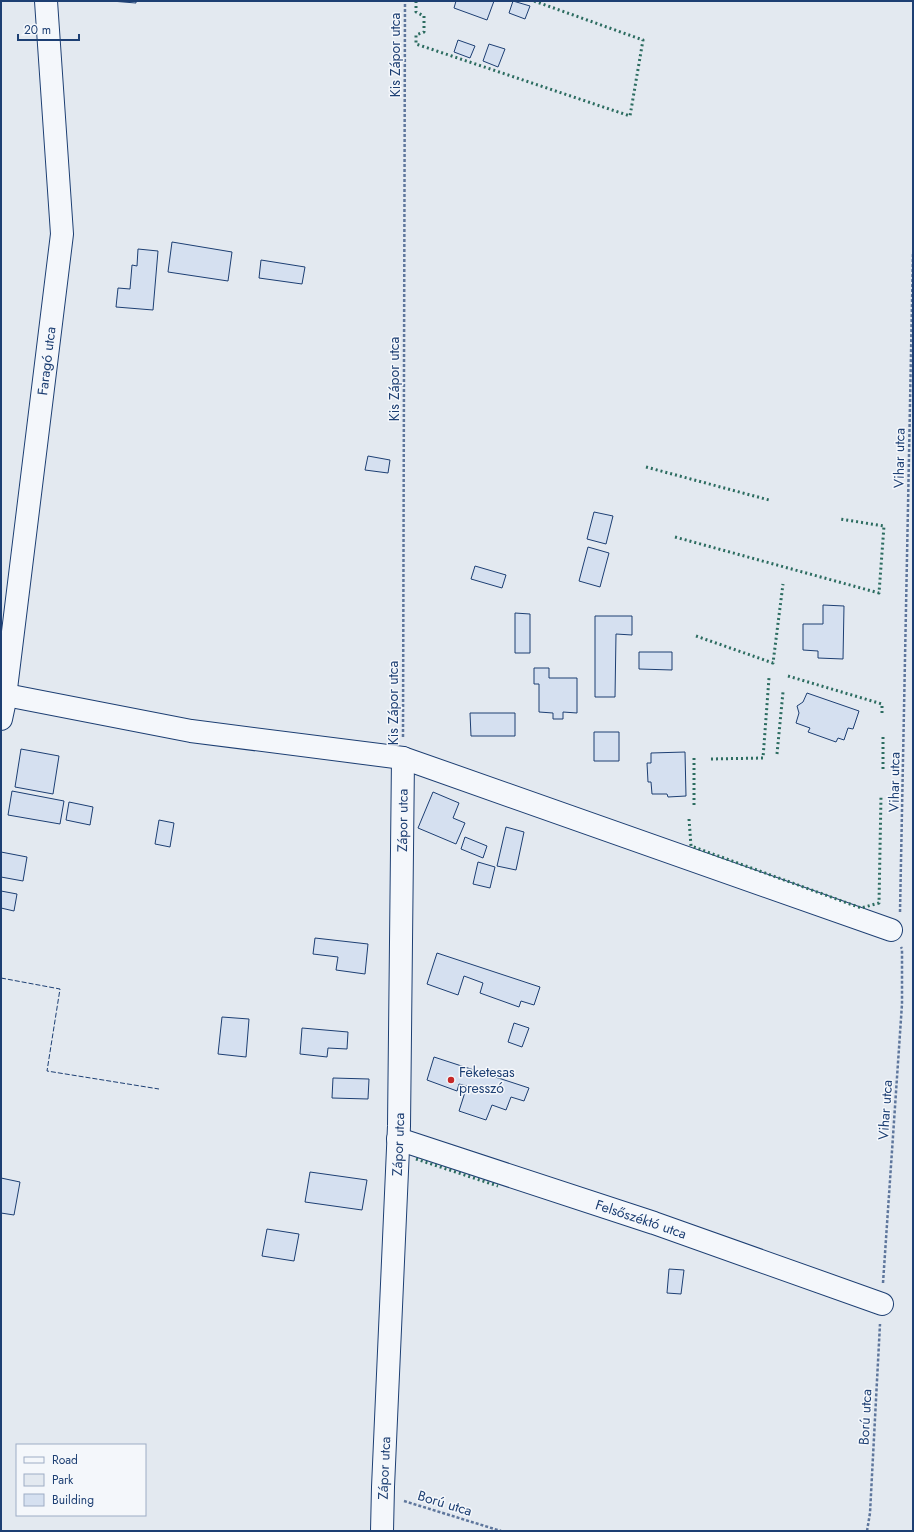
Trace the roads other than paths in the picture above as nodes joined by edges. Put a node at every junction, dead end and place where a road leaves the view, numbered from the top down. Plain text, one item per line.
1 (46, 1) edge
2 (6, 695) junction
3 (1, 719) edge
4 (403, 758) junction
5 (891, 930) road end
6 (398, 1139) junction
7 (882, 1304) road end
8 (382, 1531) edge

1 - 2 street, Faragó utca
2 - 3 street, Faragó utca
2 - 4 street
4 - 5 street
4 - 6 street, Zápor utca
6 - 7 street, Felsőszéktó utca
6 - 8 street, Zápor utca

